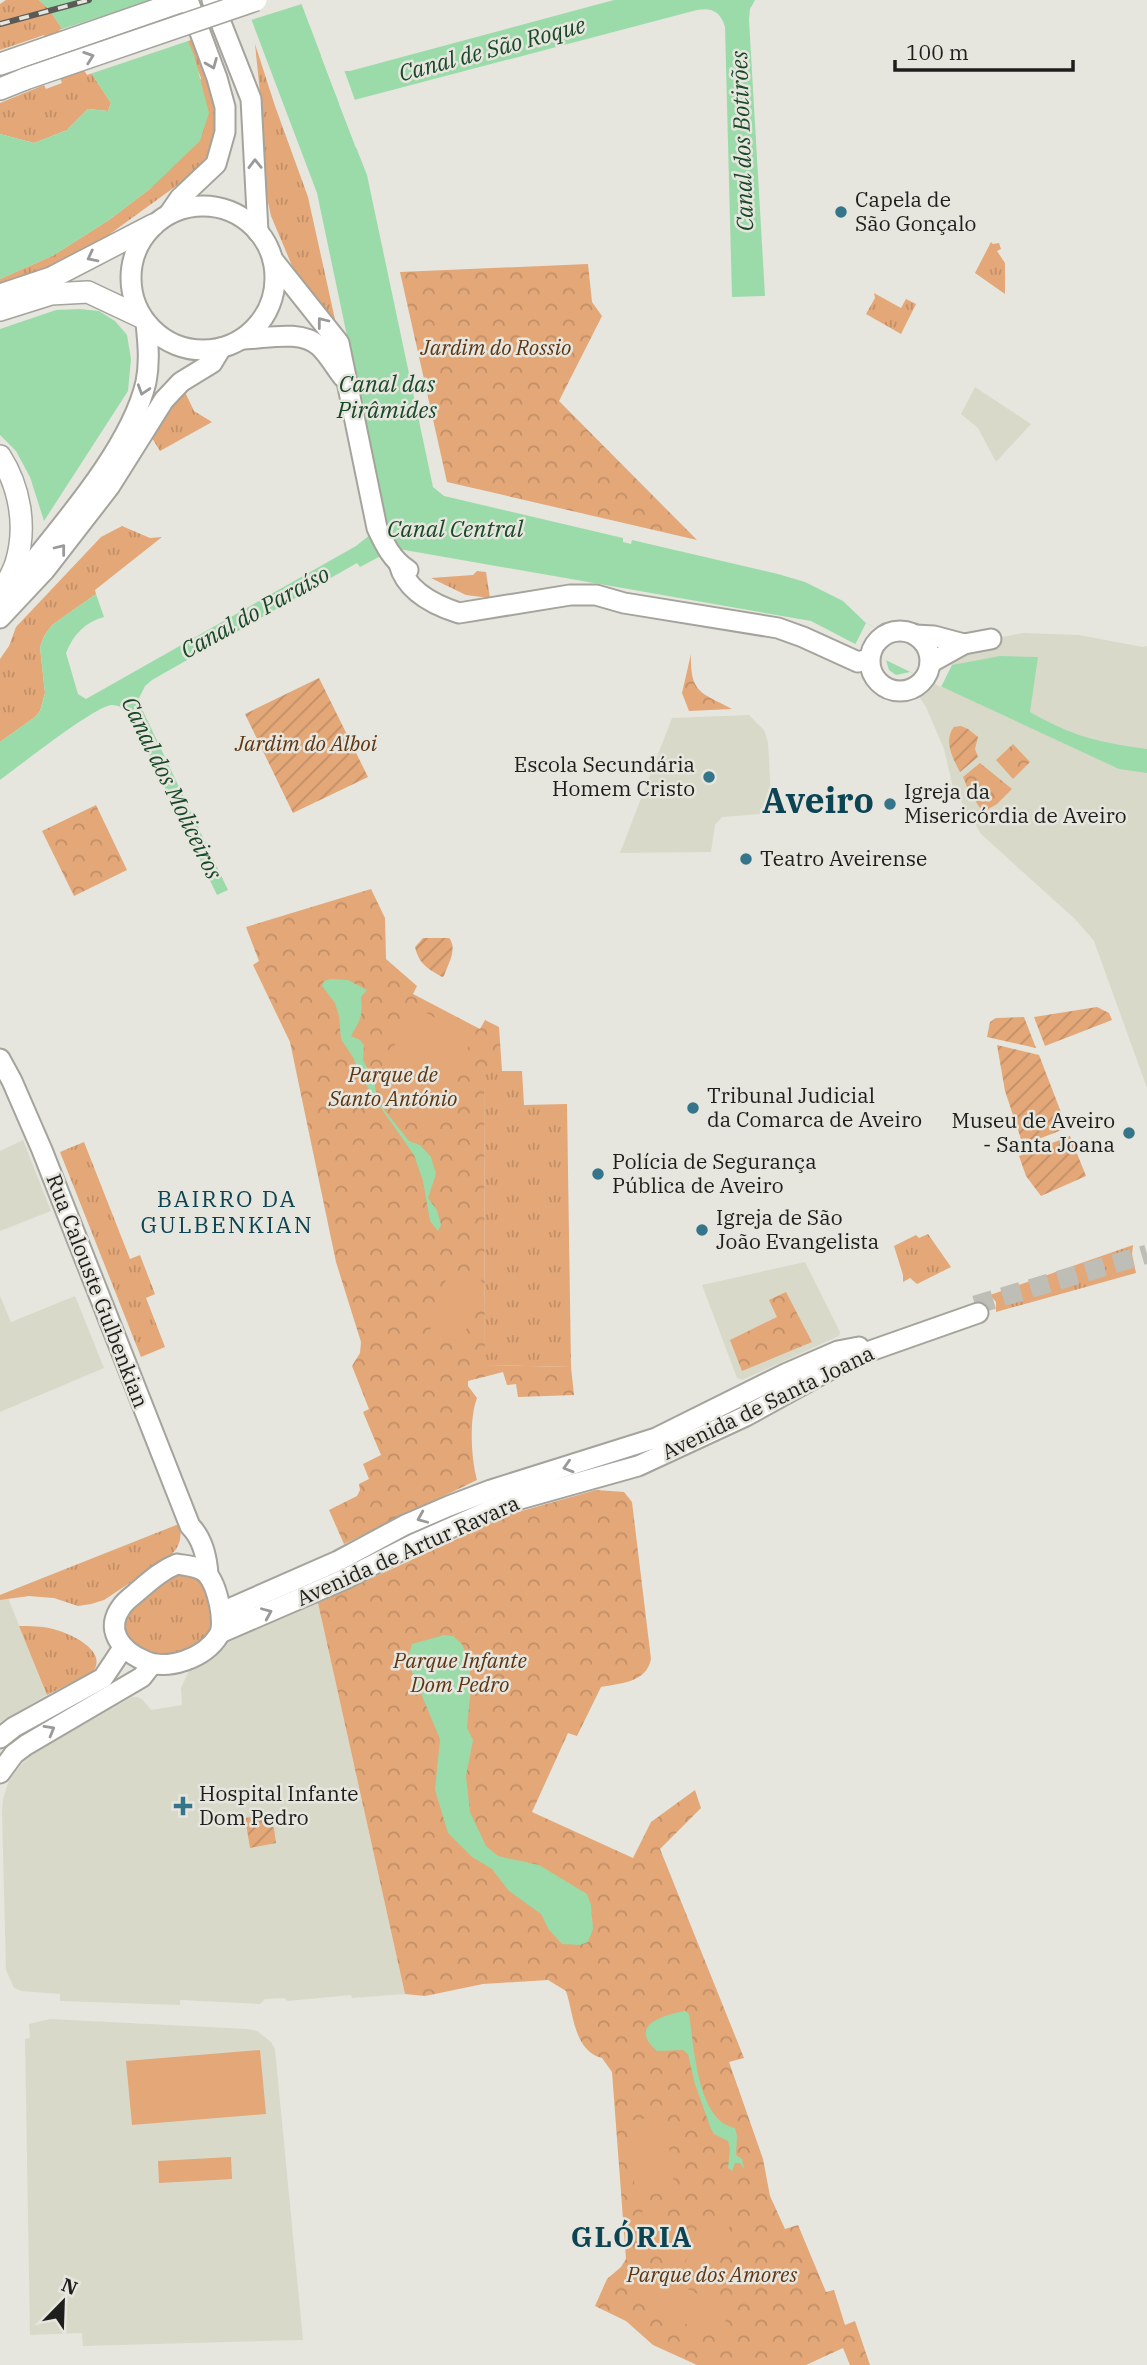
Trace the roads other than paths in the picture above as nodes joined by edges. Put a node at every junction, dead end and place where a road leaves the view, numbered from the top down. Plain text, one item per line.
1 (186, 0) edge
2 (212, 0) edge
3 (256, 0) edge
4 (8, 61) edge
5 (0, 89) edge
6 (161, 220) junction
7 (258, 232) junction
8 (273, 260) junction
9 (0, 295) edge
10 (0, 310) edge
11 (144, 320) junction
12 (242, 340) junction
13 (221, 348) junction
14 (348, 384) junction
15 (0, 456) edge
16 (0, 601) edge
17 (0, 618) edge
18 (915, 635) junction
19 (991, 639) dead end
20 (964, 644) junction
21 (839, 654) junction
22 (935, 656) junction
23 (869, 659) junction
24 (877, 681) junction
25 (0, 1059) edge
26 (633, 1447) junction
27 (639, 1466) junction
28 (190, 1526) junction
29 (177, 1564) junction
30 (208, 1575) junction
31 (222, 1612) junction
32 (220, 1633) junction
33 (122, 1648) junction
34 (152, 1664) junction
35 (0, 1738) edge
36 (0, 1773) edge

1 - 4 highway
1 -> 6 main road
7 -> 2 main road
5 -> 3 highway, bridge
6 - 7 main road
6 -> 9 highway
6 - 11 main road
7 - 8 main road
8 - 12 main road
14 -> 8 main road
10 - 11 highway
11 - 13 main road
11 -> 16 main road
12 - 13 main road
12 - 14 main road
17 -> 13 main road
14 - 21 main road
15 - 16 highway
18 - 20 main road
18 - 22 main road
18 - 23 main road
19 - 20 main road
20 - 22 main road
21 - 23 main road
21 - 24 main road
22 - 24 main road
23 - 24 main road
25 - 28 main road, Rua Calouste Gulbenkian
26 - 27 main road
26 - 27 main road, Avenida de Santa Joana
26 -> 31 main road, Avenida de Artur Ravara
32 -> 27 main road, Avenida de Artur Ravara
28 - 29 main road
28 - 30 main road, Rua Calouste Gulbenkian
29 - 30 main road
29 - 33 main road
30 - 31 main road
31 - 32 main road
32 - 34 main road
33 - 34 main road
33 - 35 main road
36 -> 34 main road

